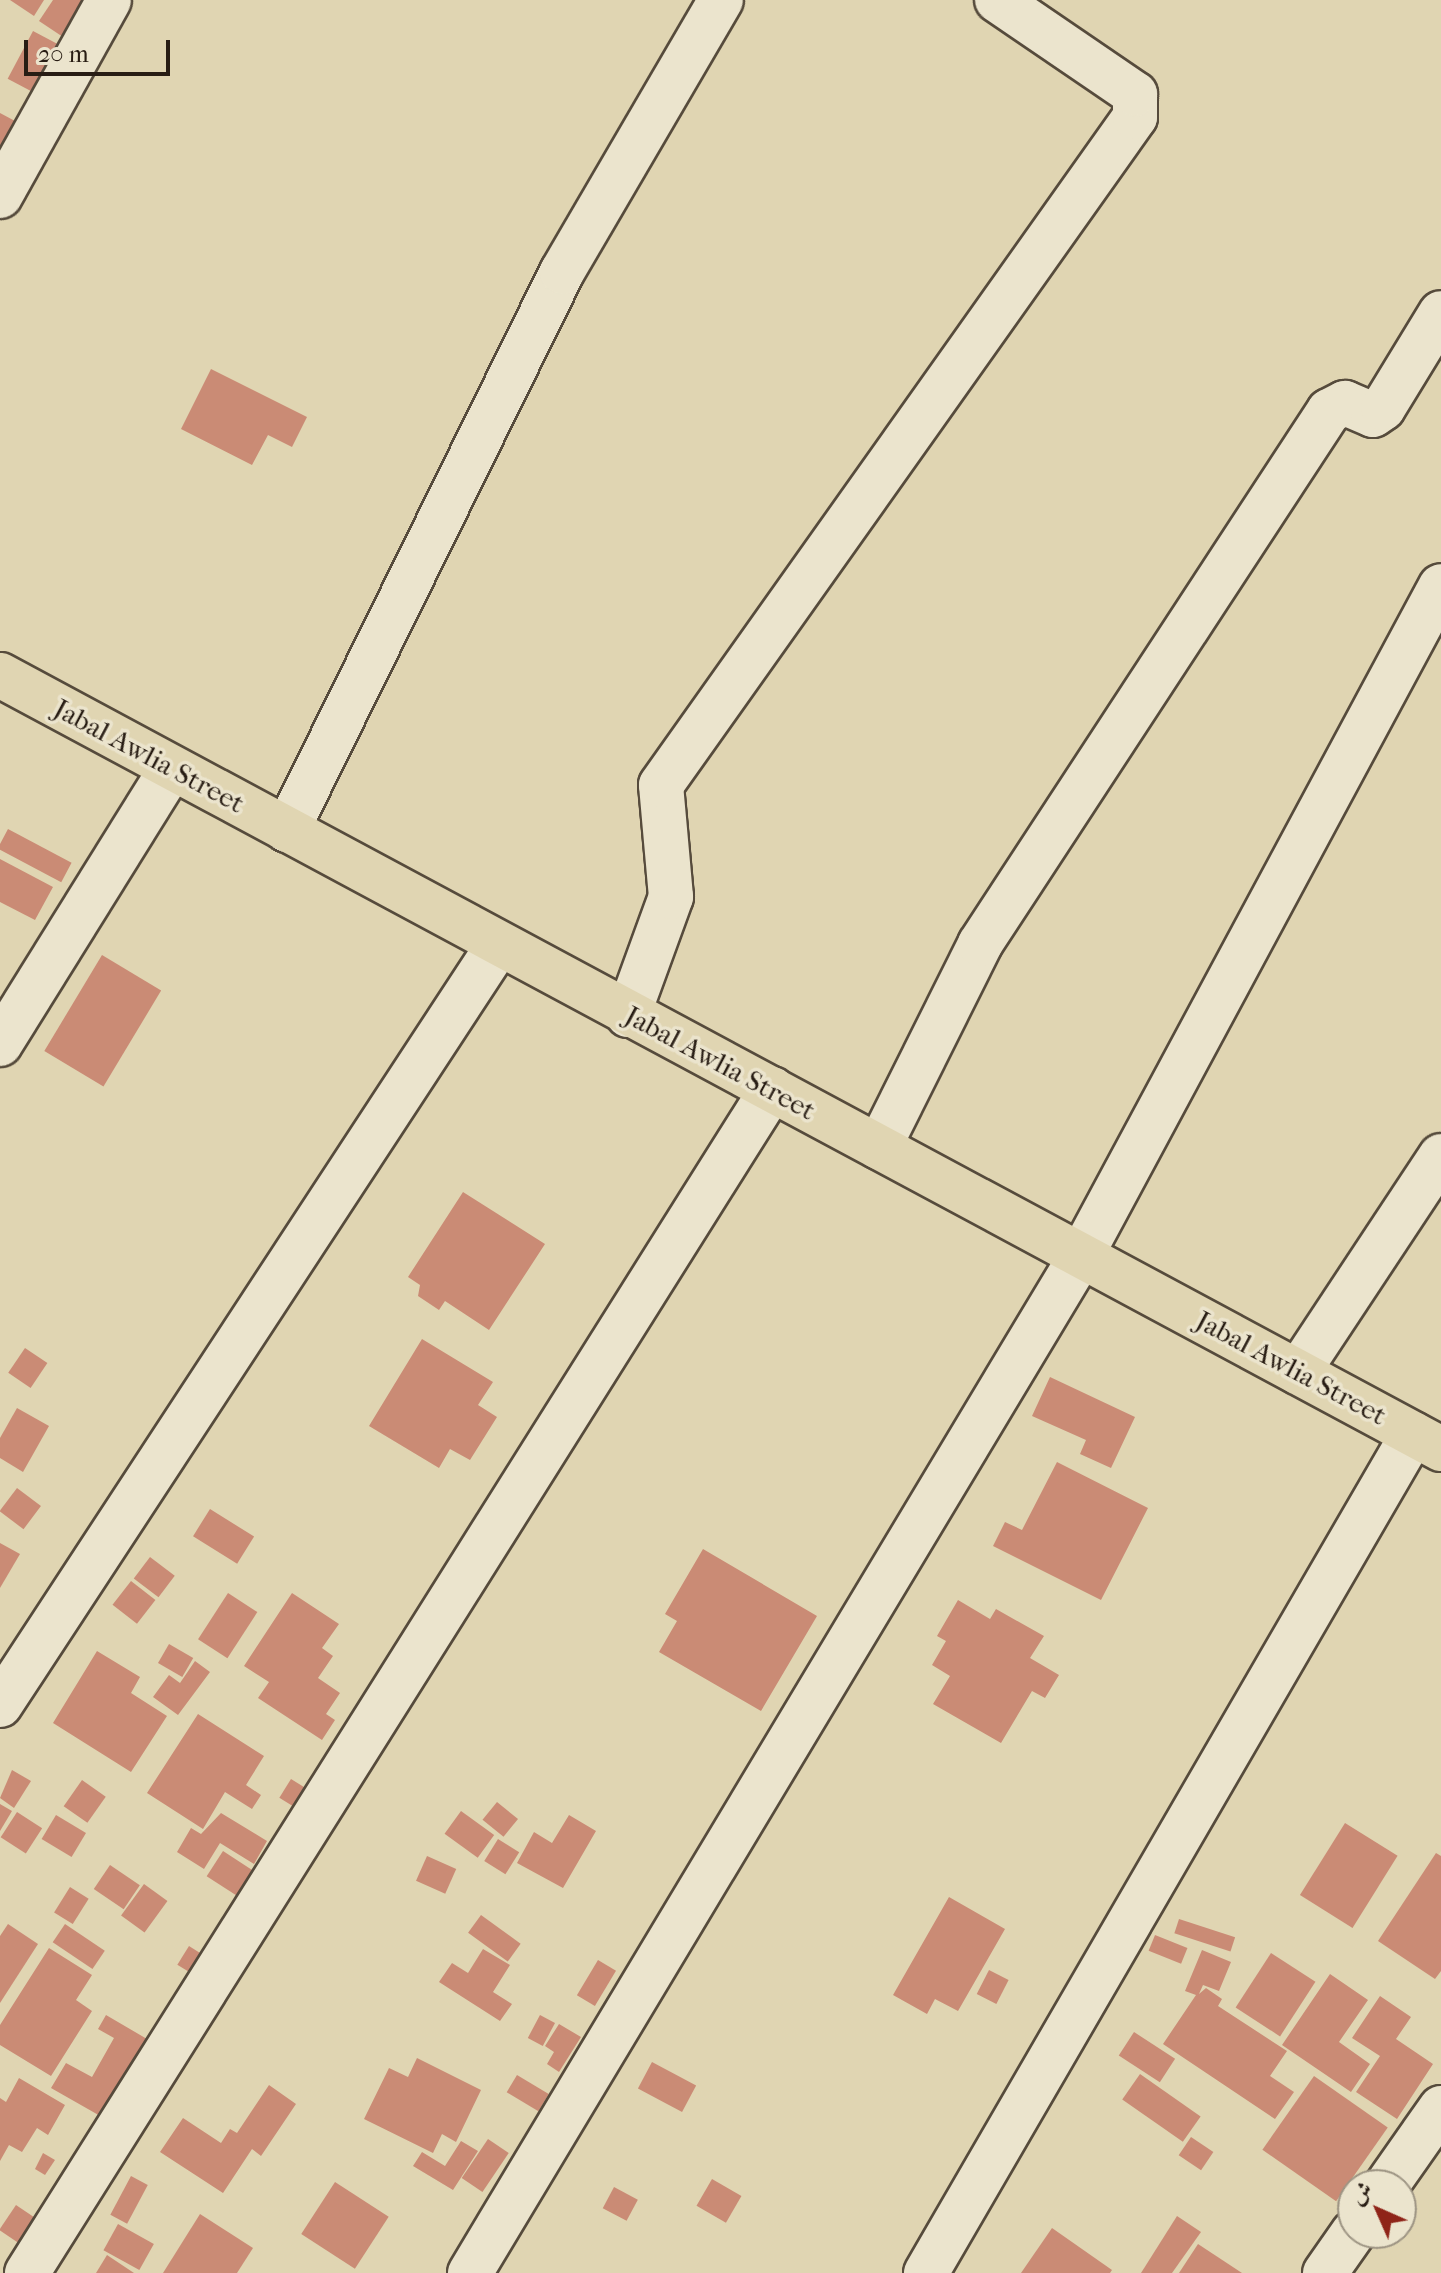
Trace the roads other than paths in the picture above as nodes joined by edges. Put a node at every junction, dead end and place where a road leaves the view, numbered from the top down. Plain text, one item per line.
1 (109, 0) edge
2 (721, 0) edge
3 (997, 0) edge
4 (0, 196) edge
5 (1441, 313) edge
6 (1441, 586) edge
7 (0, 675) edge
8 (170, 771) junction
9 (287, 830) junction
10 (499, 944) junction
11 (628, 1015) junction
12 (0, 1044) edge
13 (772, 1089) junction
14 (879, 1147) junction
15 (1441, 1156) edge
16 (1082, 1254) junction
17 (1298, 1372) junction
18 (1427, 1441) edge
19 (0, 1705) edge
20 (1441, 2108) edge
21 (1398, 2169) edge
22 (1342, 2249) edge
23 (26, 2264) edge
24 (470, 2273) edge
25 (926, 2273) edge
26 (1325, 2273) edge

1 - 4 street
2 - 9 street
3 - 11 street
5 - 14 street
6 - 16 street
7 - 8 highway, Jabal Awlia Street
8 - 9 highway, Jabal Awlia Street
8 - 12 street
9 - 10 highway, Jabal Awlia Street
10 - 11 highway, Jabal Awlia Street
10 - 19 street
11 - 13 highway, Jabal Awlia Street
13 - 14 highway, Jabal Awlia Street
13 - 23 street
14 - 16 highway, Jabal Awlia Street
15 - 17 street
16 - 17 highway, Jabal Awlia Street
16 - 24 street
17 - 18 highway, Jabal Awlia Street
18 - 25 street
20 - 21 street
22 - 26 street

